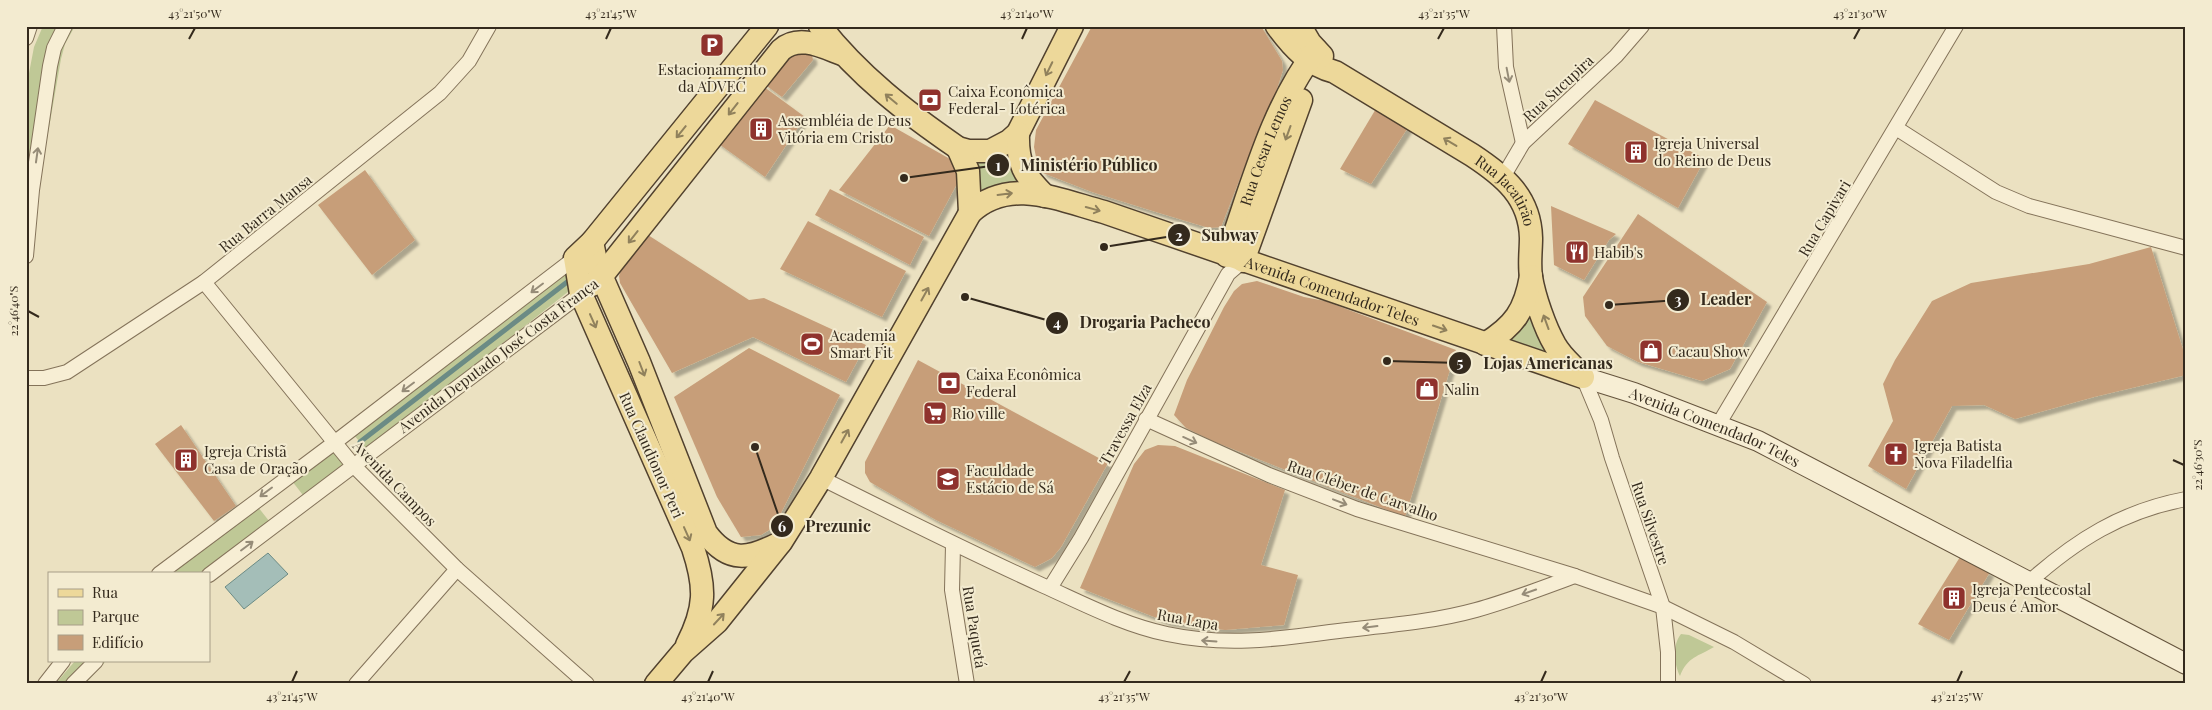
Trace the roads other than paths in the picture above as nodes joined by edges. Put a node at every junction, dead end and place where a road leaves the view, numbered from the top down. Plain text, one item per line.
1 (30, 26) edge
2 (65, 26) edge
3 (489, 26) edge
4 (766, 26) edge
5 (820, 26) edge
6 (1072, 26) edge
7 (1277, 26) edge
8 (1300, 26) edge
9 (1504, 26) edge
10 (1642, 26) edge
11 (1956, 26) edge
12 (26, 38) edge
13 (842, 54) junction
14 (1321, 62) junction
15 (1896, 128) junction
16 (1018, 133) junction
17 (1523, 143) junction
18 (958, 148) junction
19 (1503, 177) junction
20 (29, 190) edge
21 (1046, 196) junction
22 (970, 213) junction
23 (592, 242) junction
24 (2186, 248) edge
25 (26, 256) edge
26 (575, 258) junction
27 (1232, 264) junction
28 (1531, 276) junction
29 (602, 277) junction
30 (204, 282) junction
31 (581, 294) junction
32 (1485, 344) junction
33 (1582, 377) junction
34 (26, 378) edge
35 (1146, 419) junction
36 (1718, 425) junction
37 (334, 443) junction
38 (353, 465) junction
39 (820, 478) junction
40 (2186, 499) edge
41 (780, 542) junction
42 (954, 545) junction
43 (457, 570) junction
44 (162, 572) edge
45 (210, 575) edge
46 (1575, 576) junction
47 (2028, 583) junction
48 (1050, 588) junction
49 (1663, 607) junction
50 (683, 652) junction
51 (62, 662) edge
52 (95, 662) edge
53 (2186, 664) edge
54 (45, 684) edge
55 (73, 684) edge
56 (356, 684) edge
57 (587, 684) edge
58 (656, 684) edge
59 (967, 684) edge
60 (1668, 684) edge
61 (1804, 684) edge

1 - 12 street
20 -> 2 street
3 - 30 street, Rua Barra Mansa
4 -> 23 main road, Avenida Deputado José Costa França
5 - 13 main road
6 -> 16 main road
7 - 14 main road, Rua Jacatirão
8 - 14 main road, Rua Jacatirão
9 -> 17 street
10 - 17 street, Rua Sucupira
11 - 15 street, Rua Capivari
18 -> 13 main road
13 -> 29 main road, Avenida Deputado José Costa França
19 -> 14 main road, Rua Jacatirão
14 - 27 main road, Rua Cesar Lemos
15 - 24 street
15 - 36 street, Rua Capivari
16 - 18 main road
16 - 21 main road
17 - 19 street, Rua Sucupira
18 - 22 main road
19 - 28 main road, Rua Jacatirão
20 - 25 street
22 -> 21 main road, Avenida Comendador Teles
21 -> 27 main road, Avenida Comendador Teles
39 -> 22 main road
23 - 26 main road, Avenida Deputado José Costa França
23 - 29 main road, Rua Claudionor Peri
26 - 31 main road, Rua Claudionor Peri
26 -> 37 street, Avenida Deputado José Costa França
27 -> 32 main road, Avenida Comendador Teles
27 - 35 street, Travessa Elza
28 - 32 main road
33 -> 28 main road, Rua Jacatirão
29 - 31 main road, Avenida Deputado José Costa França
29 -> 41 main road, Rua Claudionor Peri
30 - 34 street, Rua Barra Mansa
30 - 37 street, Avenida Campos
31 - 38 street, Avenida Deputado José Costa França
31 -> 50 main road, Rua Claudionor Peri
32 - 33 main road, Avenida Comendador Teles
33 - 36 main road, Avenida Comendador Teles
33 - 49 street, Rua Silvestre
35 -> 46 street, Rua Cléber de Carvalho
35 - 48 street, Travessa Elza
36 - 47 main road, Avenida Comendador Teles
37 - 38 street, Avenida Campos
37 -> 44 street, Avenida Deputado José Costa França
38 - 43 street, Avenida Campos
45 -> 38 street, Avenida Deputado José Costa França
39 - 41 main road
39 - 42 street, Rua Lapa
40 - 47 street
50 -> 41 main road
42 - 48 street, Rua Lapa
42 - 59 street, Rua Paquetá
43 - 56 street
43 - 57 street, Avenida Campos
46 -> 48 street, Rua Lapa
46 - 49 street, Rua Cléber de Carvalho
47 - 53 main road, Avenida Comendador Teles
49 - 60 street, Rua Silvestre
49 - 61 street, Rua Cléber de Carvalho
50 - 58 main road
51 - 54 street
52 - 55 street

